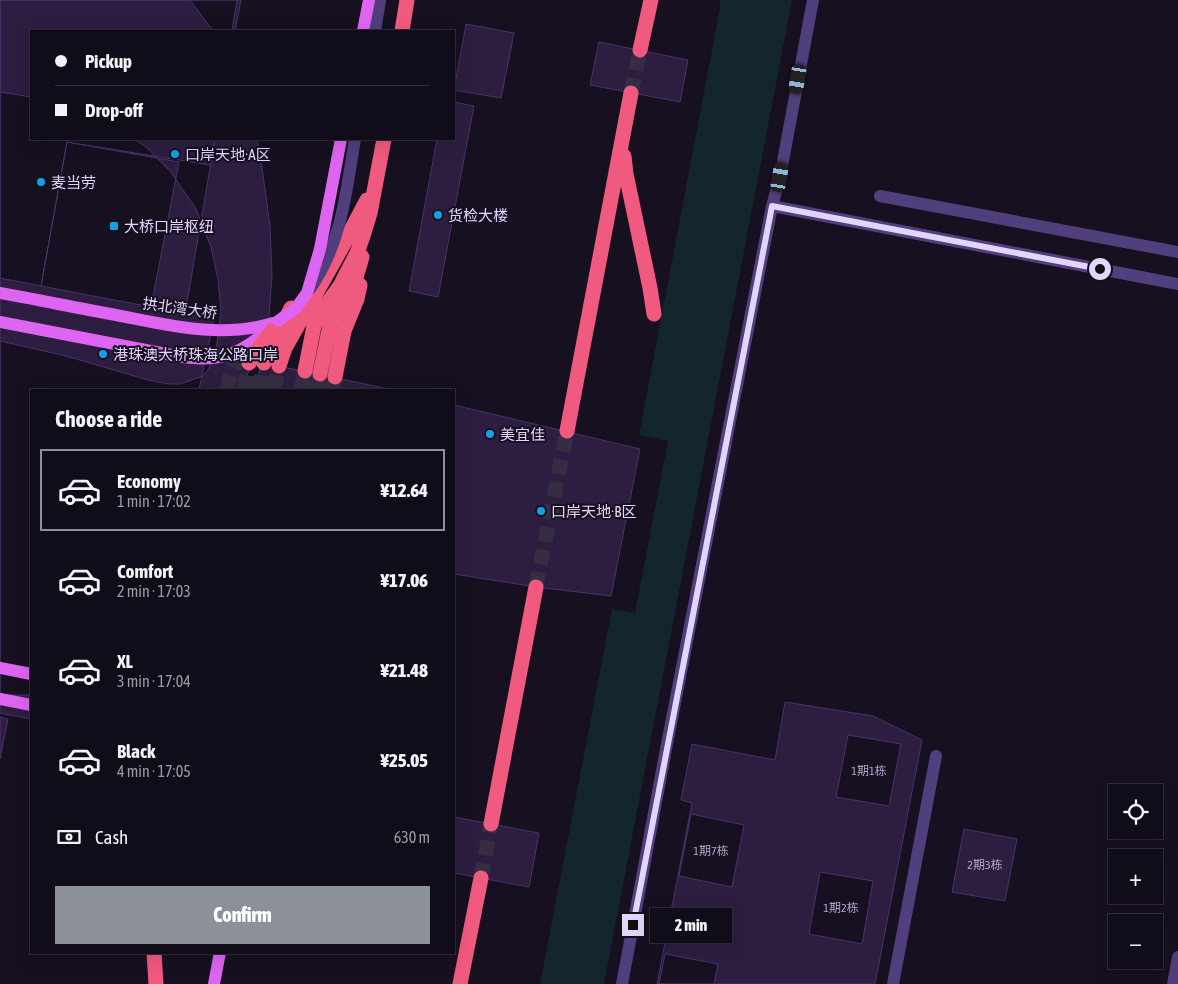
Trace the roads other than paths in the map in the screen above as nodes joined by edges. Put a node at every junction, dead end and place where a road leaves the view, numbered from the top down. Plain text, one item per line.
1 (369, 0) edge
2 (380, 0) edge
3 (408, 0) edge
4 (651, 0) edge
5 (813, 0) edge
6 (363, 30) edge
7 (374, 30) edge
8 (402, 30) edge
9 (640, 50) tunnel mouth
10 (632, 93) tunnel mouth
11 (624, 134) junction
12 (342, 140) edge
13 (355, 140) edge
14 (384, 140) edge
15 (880, 196) dead end
16 (772, 206) junction
17 (366, 210) junction
18 (1178, 252) edge
19 (1178, 284) edge
20 (0, 292) edge
21 (307, 293) junction
22 (654, 314) dead end
23 (0, 322) edge
24 (278, 322) junction
25 (305, 371) tunnel mouth
26 (327, 376) tunnel mouth
27 (567, 431) tunnel mouth
28 (536, 587) tunnel mouth
29 (0, 668) edge
30 (30, 674) edge
31 (0, 700) edge
32 (30, 705) edge
33 (936, 756) dead end
34 (491, 824) tunnel mouth
35 (481, 878) tunnel mouth
36 (154, 954) edge
37 (220, 954) edge
38 (1178, 956) edge
39 (156, 984) edge
40 (214, 984) edge
41 (460, 984) edge
42 (622, 984) edge
43 (893, 984) edge
44 (1173, 984) edge

1 - 6 main road
2 - 7 street
3 - 8 highway
4 - 9 highway
5 - 16 street
10 - 11 highway
11 - 22 highway
11 - 27 highway
12 - 21 main road, 拱北湾大桥, bridge
13 - 21 street, bridge
14 - 17 highway
15 - 18 street
16 - 19 street
16 - 42 street
17 - 17 highway
17 - 25 highway
17 - 26 highway
20 - 24 main road, 拱北湾大桥
21 - 24 main road, 拱北湾大桥, bridge
23 - 24 main road
28 - 34 highway
29 - 30 main road
31 - 32 main road
33 - 43 street
35 - 41 highway
36 - 39 highway
37 - 40 main road
38 - 44 street

